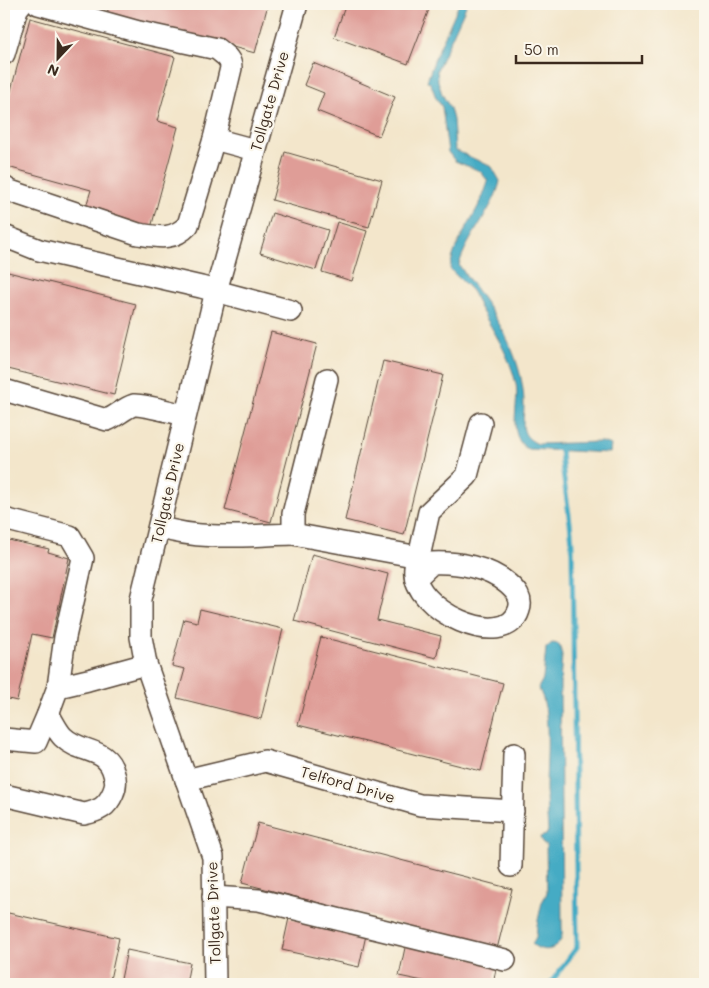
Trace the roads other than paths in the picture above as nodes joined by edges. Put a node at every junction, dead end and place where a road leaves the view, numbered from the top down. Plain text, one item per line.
1 (20, 4) edge
2 (38, 4) edge
3 (297, 4) edge
4 (4, 54) edge
5 (214, 139) junction
6 (255, 150) junction
7 (4, 186) edge
8 (4, 236) edge
9 (216, 291) junction
10 (291, 311) dead end
11 (328, 379) dead end
12 (4, 390) edge
13 (185, 415) junction
14 (481, 423) dead end
15 (4, 519) edge
16 (159, 526) junction
17 (293, 534) junction
18 (419, 557) junction
19 (416, 578) dead end
20 (146, 664) junction
21 (58, 687) junction
22 (48, 714) junction
23 (4, 739) edge
24 (514, 754) dead end
25 (186, 780) junction
26 (4, 795) edge
27 (513, 811) junction
28 (512, 866) dead end
29 (213, 897) junction
30 (505, 960) dead end
31 (215, 984) edge

1 - 4 street
2 - 5 street
3 - 6 street, Tollgate Drive
5 - 6 street
5 - 7 street
6 - 9 street, Tollgate Drive
8 - 9 street
9 - 10 street
9 - 13 street, Tollgate Drive
11 - 17 street
12 - 13 street
13 - 16 street, Tollgate Drive
14 - 18 street
15 - 21 street
16 - 17 street
16 - 20 street, Tollgate Drive
17 - 18 street
18 - 19 street
20 - 21 street
20 - 25 street, Tollgate Drive
21 - 22 street
22 - 23 street
22 - 26 street
24 - 27 street
25 - 27 street, Telford Drive
25 - 29 street, Tollgate Drive
27 - 28 street
29 - 30 street
29 - 31 street, Tollgate Drive

